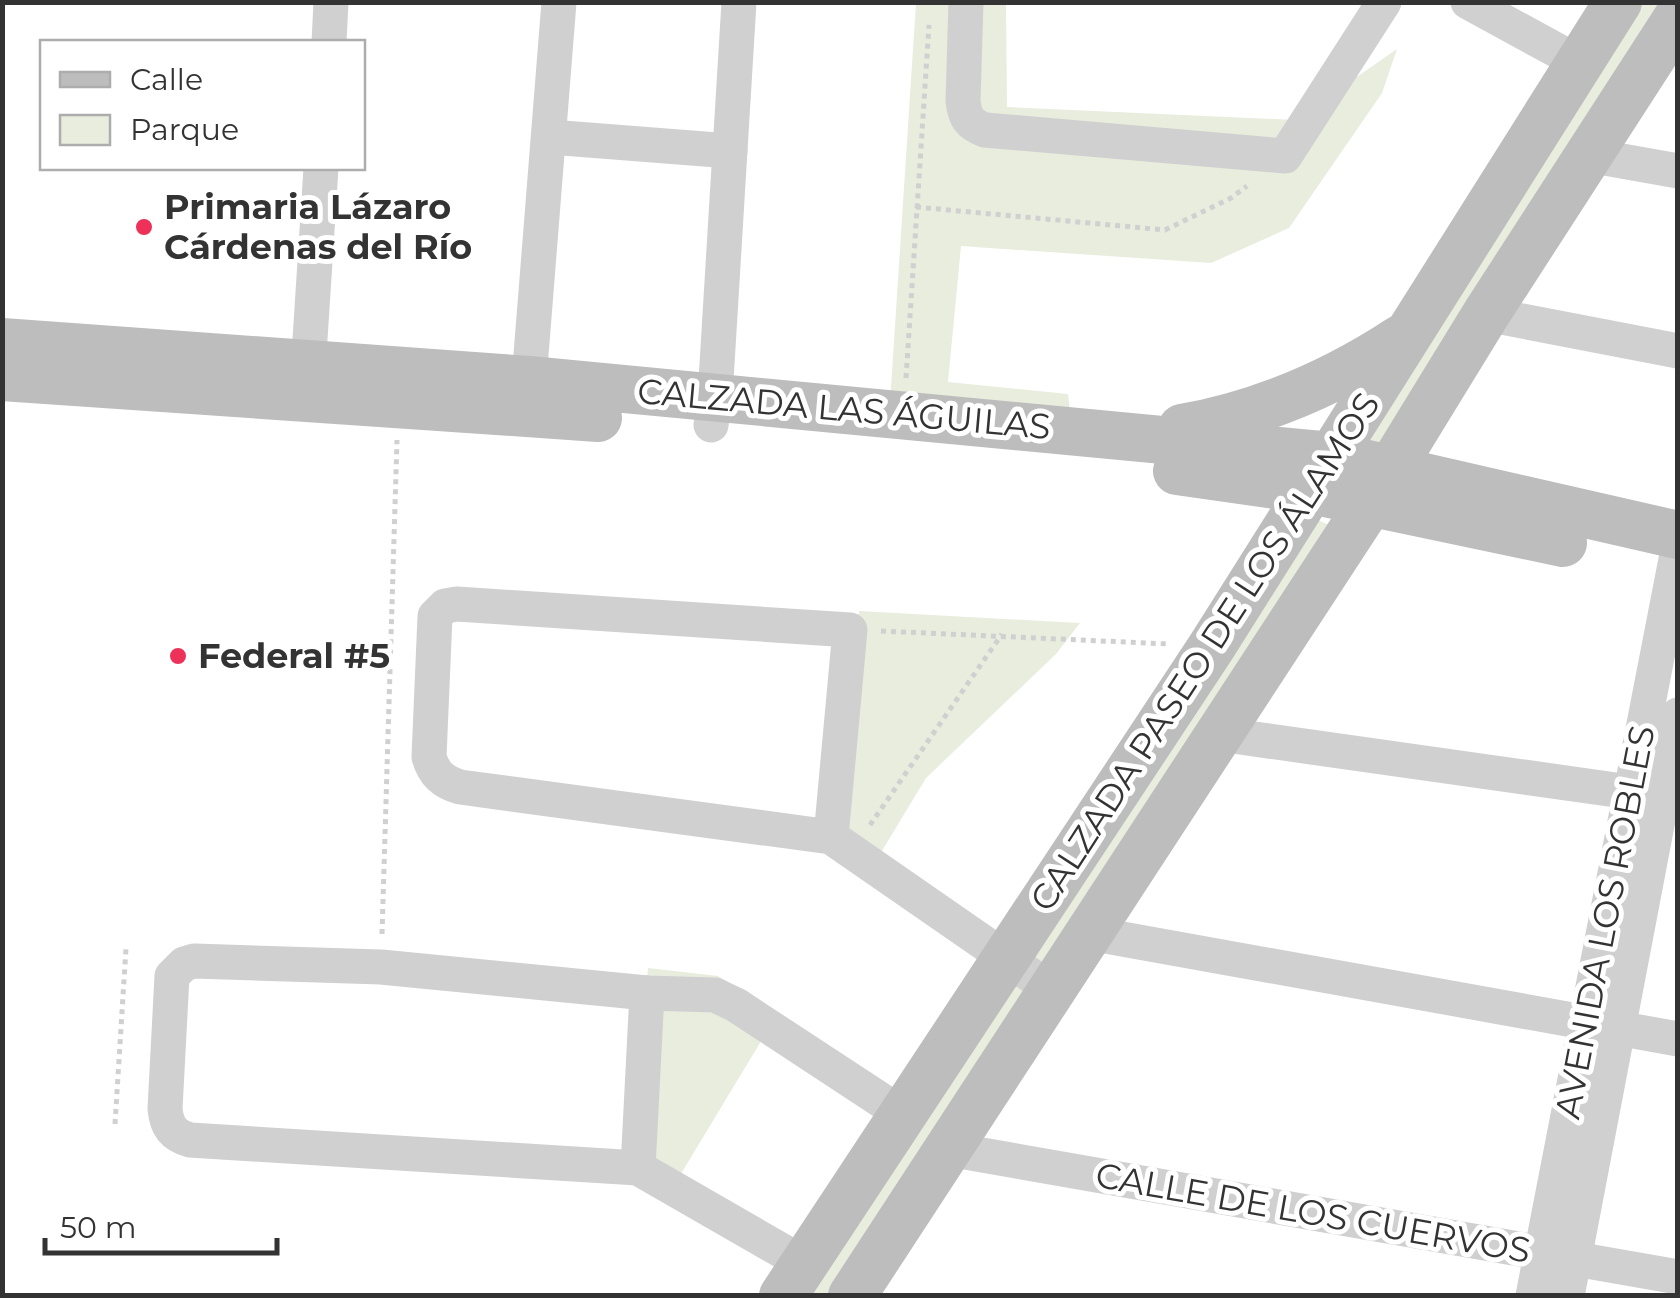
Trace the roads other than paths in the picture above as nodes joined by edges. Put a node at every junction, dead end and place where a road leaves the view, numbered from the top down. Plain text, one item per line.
1 (332, 2) edge
2 (559, 2) edge
3 (739, 2) edge
4 (966, 2) edge
5 (1384, 2) edge
6 (1468, 2) edge
7 (1618, 2) edge
8 (1678, 17) edge
9 (329, 40) edge
10 (1580, 63) junction
11 (550, 136) junction
12 (730, 152) junction
13 (1588, 154) junction
14 (321, 170) edge
15 (1678, 172) edge
16 (1486, 314) junction
17 (1411, 332) junction
18 (2, 342) edge
19 (1678, 350) edge
20 (2, 377) edge
21 (529, 380) junction
22 (307, 381) junction
23 (713, 411) junction
24 (1124, 435) junction
25 (1321, 473) junction
26 (1380, 487) junction
27 (1677, 554) edge
28 (1678, 715) edge
29 (1219, 734) junction
30 (1657, 797) edge
31 (841, 845) junction
32 (1089, 933) junction
33 (1006, 958) junction
34 (1052, 990) junction
35 (647, 993) junction
36 (1602, 1025) junction
37 (1678, 1039) edge
38 (902, 1114) junction
39 (948, 1149) junction
40 (638, 1168) junction
41 (1557, 1256) junction
42 (1678, 1277) edge
43 (793, 1279) edge
44 (852, 1296) edge
45 (1532, 1296) edge
46 (1567, 1296) edge

1 - 9 street
2 - 11 street
3 - 12 street
4 - 5 street
6 - 10 street
7 - 10 main road, CALZADA PASEO DE LOS ÁLAMOS
8 - 13 main road, CALZADA PASEO DE LOS ÁLAMOS
10 - 17 main road, CALZADA PASEO DE LOS ÁLAMOS
11 - 12 street
11 - 21 street
12 - 23 street
13 - 15 street
13 - 16 main road, CALZADA PASEO DE LOS ÁLAMOS
14 - 22 street
16 - 19 street
16 - 26 main road, CALZADA PASEO DE LOS ÁLAMOS
17 - 24 main road
17 - 25 main road, CALZADA PASEO DE LOS ÁLAMOS
18 - 22 main road, CALZADA LAS ÁGUILAS
20 - 22 main road, CALZADA LAS ÁGUILAS
21 - 22 main road, CALZADA LAS ÁGUILAS
21 - 23 main road, CALZADA LAS ÁGUILAS
22 - 23 main road, CALZADA LAS ÁGUILAS
23 - 24 main road, CALZADA LAS ÁGUILAS
23 - 25 main road, CALZADA LAS ÁGUILAS
24 - 25 main road, CALZADA LAS ÁGUILAS
25 - 26 main road, CALZADA LAS ÁGUILAS
25 - 33 main road, CALZADA PASEO DE LOS ÁLAMOS
26 - 27 main road, CALZADA LAS ÁGUILAS
26 - 29 main road, CALZADA PASEO DE LOS ÁLAMOS
27 - 30 street, AVENIDA LOS ROBLES
28 - 30 street, AVENIDA LOS ROBLES
29 - 30 street
29 - 32 main road, CALZADA PASEO DE LOS ÁLAMOS
30 - 36 street, AVENIDA LOS ROBLES
31 - 31 street
31 - 33 street
32 - 34 main road, CALZADA PASEO DE LOS ÁLAMOS
32 - 36 street
33 - 34 street
33 - 38 main road, CALZADA PASEO DE LOS ÁLAMOS
34 - 39 main road, CALZADA PASEO DE LOS ÁLAMOS
35 - 38 street
35 - 40 street
35 - 40 street
36 - 37 street
36 - 41 street, AVENIDA LOS ROBLES
38 - 43 main road, CALZADA PASEO DE LOS ÁLAMOS
39 - 41 street, CALLE DE LOS CUERVOS
39 - 44 main road, CALZADA PASEO DE LOS ÁLAMOS
40 - 43 street
41 - 42 street, CALLE DE LOS CUERVOS
41 - 45 street, AVENIDA LOS ROBLES
41 - 46 street, AVENIDA LOS ROBLES

